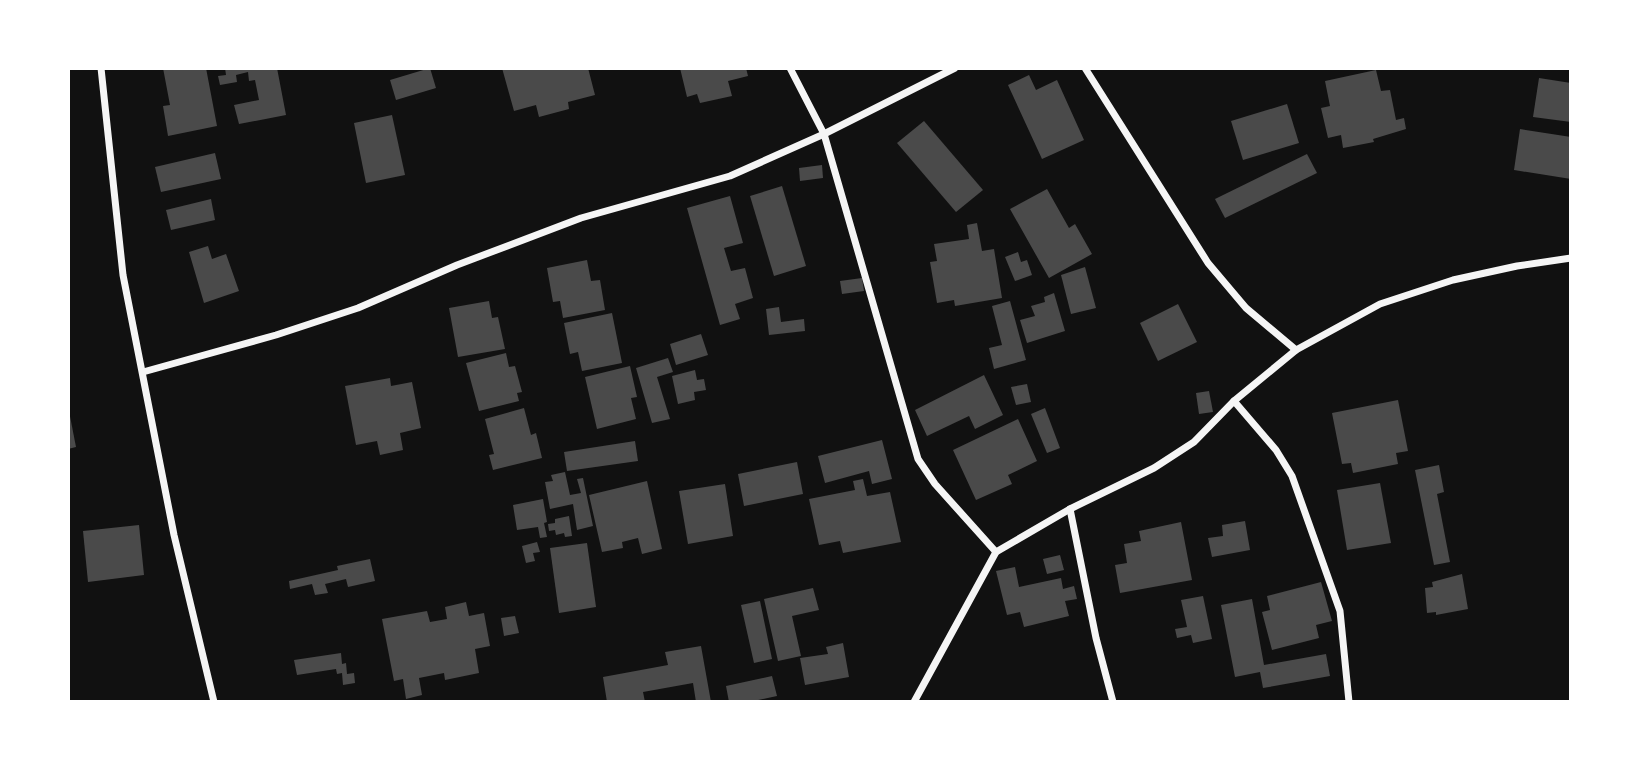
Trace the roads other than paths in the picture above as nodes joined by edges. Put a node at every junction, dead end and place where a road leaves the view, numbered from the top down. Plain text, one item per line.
1 (101, 68) edge
2 (789, 68) edge
3 (955, 68) edge
4 (1084, 68) edge
5 (824, 134) junction
6 (1571, 258) edge
7 (1296, 349) junction
8 (143, 372) junction
9 (1234, 401) junction
10 (1070, 509) junction
11 (996, 552) junction
12 (214, 702) edge
13 (914, 702) edge
14 (1113, 702) edge
15 (1349, 702) edge

1 - 8 street
2 - 5 street
3 - 5 street
4 - 7 street
5 - 8 street
5 - 11 street
6 - 7 street
7 - 9 street
8 - 12 street
9 - 10 street
9 - 15 street
10 - 11 street
10 - 14 street
11 - 13 street

